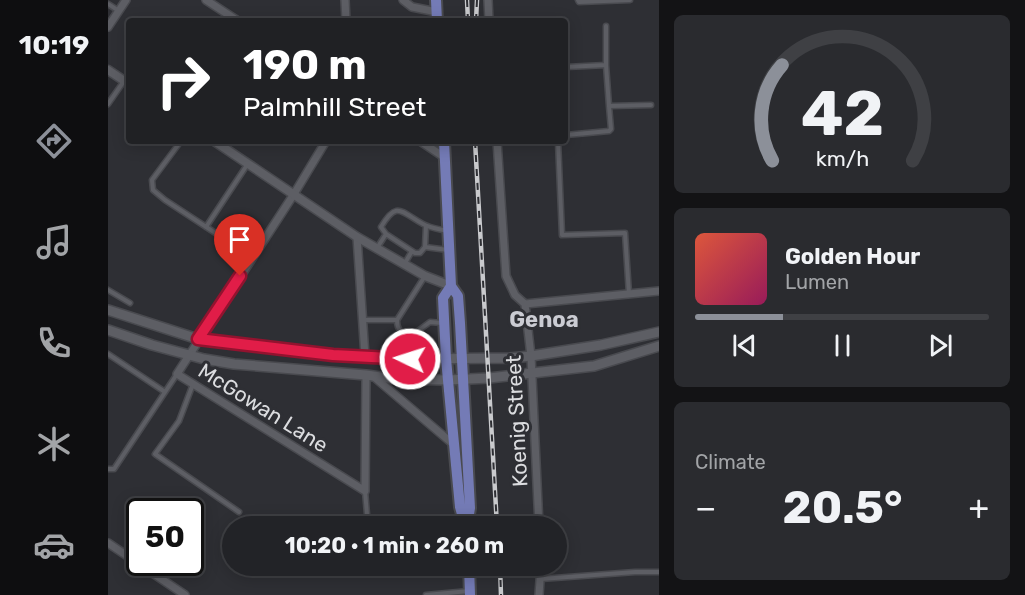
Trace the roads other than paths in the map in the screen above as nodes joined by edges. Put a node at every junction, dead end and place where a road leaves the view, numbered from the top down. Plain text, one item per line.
1 (126, 0) edge
2 (206, 0) edge
3 (345, 0) edge
4 (403, 0) edge
5 (436, 0) edge
6 (489, 0) edge
7 (578, 0) edge
8 (630, 0) edge
9 (108, 4) edge
10 (119, 11) junction
11 (437, 17) edge
12 (233, 18) edge
13 (346, 18) edge
14 (489, 18) edge
15 (606, 26) dead end
16 (108, 27) edge
17 (606, 65) junction
18 (568, 67) edge
19 (108, 70) edge
20 (126, 82) edge
21 (126, 84) edge
22 (108, 105) edge
23 (651, 105) dead end
24 (609, 106) junction
25 (568, 135) edge
26 (179, 144) edge
27 (218, 144) edge
28 (324, 144) edge
29 (424, 144) edge
30 (444, 144) edge
31 (497, 144) edge
32 (558, 144) edge
33 (444, 157) junction
34 (248, 164) junction
35 (294, 194) junction
36 (426, 226) junction
37 (206, 227) junction
38 (448, 231) junction
39 (386, 234) junction
40 (357, 237) junction
41 (377, 248) junction
42 (425, 248) junction
43 (449, 250) junction
44 (412, 251) junction
45 (252, 257) junction
46 (404, 264) junction
47 (426, 276) junction
48 (451, 286) junction
49 (108, 290) edge
50 (659, 291) edge
51 (629, 294) junction
52 (130, 303) dead end
53 (525, 304) junction
54 (108, 310) edge
55 (363, 320) junction
56 (397, 320) junction
57 (445, 323) junction
58 (108, 330) edge
59 (659, 332) edge
60 (411, 336) junction
61 (198, 339) junction
62 (659, 346) edge
63 (108, 354) edge
64 (188, 356) junction
65 (364, 356) junction
66 (531, 356) junction
67 (462, 358) junction
68 (410, 359) junction
69 (446, 359) junction
70 (531, 373) junction
71 (177, 374) junction
72 (369, 375) junction
73 (463, 378) junction
74 (448, 380) junction
75 (193, 384) junction
76 (165, 392) junction
77 (453, 444) junction
78 (108, 469) edge
79 (365, 491) junction
80 (238, 512) dead end
81 (367, 516) edge
82 (463, 516) edge
83 (468, 516) edge
84 (538, 516) edge
85 (108, 543) edge
86 (659, 573) edge
87 (469, 576) edge
88 (541, 579) joint
89 (470, 593) edge
90 (180, 594) edge
91 (426, 595) edge
92 (539, 595) edge

1 - 10 street
2 - 12 street
3 - 13 street
4 - 11 street
5 - 11 main road
6 - 14 street
7 - 8 lane
9 - 10 lane
10 - 16 street
15 - 17 lane
17 - 18 lane
17 - 24 lane
19 - 20 street
21 - 22 lane
23 - 24 lane
24 - 25 lane
26 - 37 lane
27 - 34 street
28 - 35 street, McGowan Lane
29 - 33 street
30 - 33 main road
31 - 53 street, Koenig Street
32 - 51 lane
33 - 38 main road
34 - 35 street
34 - 37 lane
35 - 40 street
35 - 45 street, McGowan Lane
36 - 38 lane
36 - 39 lane
36 - 42 lane
37 - 45 lane
38 - 43 main road
39 - 41 lane
39 - 44 lane
40 - 41 street
40 - 55 street
41 - 46 street
42 - 43 lane
42 - 44 lane
43 - 48 main road
44 - 46 lane
45 - 61 street, McGowan Lane
46 - 47 street
47 - 48 street
47 - 56 lane
48 - 57 main road
48 - 67 main road
49 - 52 lane
50 - 51 street
51 - 53 street
53 - 66 street, Koenig Street
54 - 61 main road
55 - 56 lane
55 - 65 street
56 - 60 lane
57 - 60 lane
57 - 69 main road
58 - 64 main road
59 - 66 main road
60 - 68 lane
61 - 64 street, McGowan Lane
61 - 65 main road
62 - 70 main road
63 - 76 lane
64 - 71 street, McGowan Lane
64 - 72 main road
65 - 68 main road
66 - 67 main road
66 - 70 street, Koenig Street
67 - 69 main road
67 - 73 main road
68 - 69 main road
69 - 74 main road
70 - 73 main road
70 - 84 street, Koenig Street
71 - 75 street, McGowan Lane
71 - 76 lane
72 - 74 main road
72 - 77 street
72 - 79 street
73 - 74 main road
73 - 83 main road
74 - 77 main road
75 - 79 street, McGowan Lane
75 - 80 lane
76 - 78 lane
77 - 82 main road
79 - 81 lane
85 - 90 street
86 - 88 lane
87 - 89 main road
88 - 92 street
89 - 91 lane

